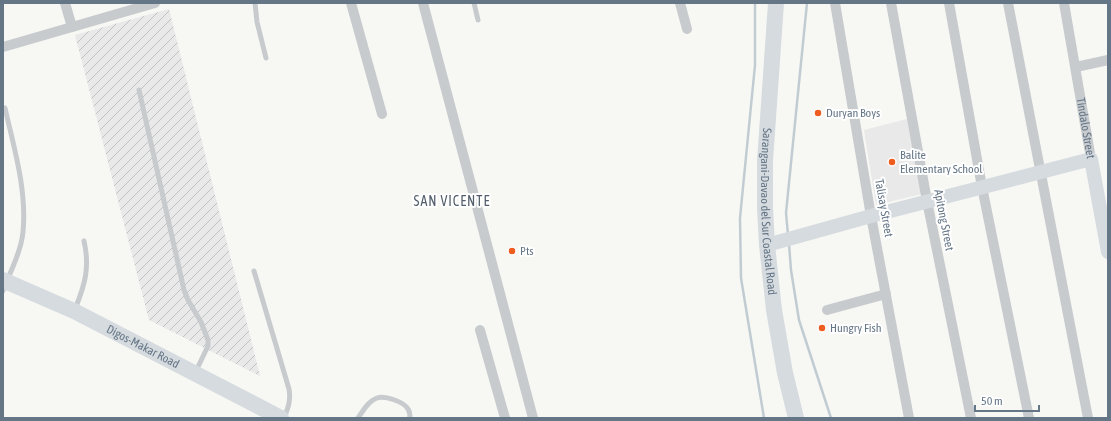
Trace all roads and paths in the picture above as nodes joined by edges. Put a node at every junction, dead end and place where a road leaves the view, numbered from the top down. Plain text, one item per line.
1 (65, 3) edge
2 (155, 3) edge
3 (255, 3) edge
4 (351, 3) edge
5 (423, 3) edge
6 (474, 3) edge
7 (680, 3) edge
8 (776, 3) edge
9 (834, 3) edge
10 (891, 3) edge
11 (949, 3) edge
12 (1008, 3) edge
13 (1064, 3) edge
14 (478, 20) dead end
15 (72, 27) junction
16 (687, 30) dead end
17 (3, 47) edge
18 (266, 58) dead end
19 (1108, 60) edge
20 (1076, 67) junction
21 (139, 90) dead end
22 (5, 108) dead end
23 (382, 114) dead end
24 (1091, 159) junction
25 (1041, 172) junction
26 (982, 187) junction
27 (927, 201) junction
28 (872, 216) junction
29 (84, 241) dead end
30 (767, 245) junction
31 (1108, 252) edge
32 (254, 271) dead end
33 (4, 284) edge
34 (886, 294) junction
35 (827, 310) dead end
36 (74, 311) junction
37 (480, 330) dead end
38 (194, 373) junction
39 (282, 418) edge
40 (358, 418) edge
41 (410, 418) edge
42 (505, 418) edge
43 (533, 418) edge
44 (796, 418) edge
45 (909, 418) edge
46 (971, 418) edge
47 (1029, 418) edge
48 (1088, 418) edge

1 - 15 street
2 - 15 street
3 - 18 lane
4 - 23 street
5 - 43 street
6 - 14 lane
7 - 16 street
8 - 30 main road, Sarangani-Davao del Sur Coastal Road
9 - 28 street, Talisay Street
10 - 27 street, Apitong Street
11 - 26 street
12 - 25 street
13 - 20 street, Tindalo Street
15 - 17 street
19 - 20 street
20 - 24 street, Tindalo Street
21 - 38 lane
22 - 33 lane
24 - 25 street
24 - 31 street, Tindalo Street
25 - 26 street
25 - 48 street
26 - 27 street
26 - 47 street
27 - 28 street
27 - 46 street, Apitong Street
28 - 30 street
28 - 34 street, Talisay Street
29 - 36 lane
30 - 44 main road, Sarangani-Davao del Sur Coastal Road
32 - 39 lane
33 - 36 main road, Digos-Makar Road
34 - 35 street
34 - 45 street, Talisay Street
36 - 38 main road, Digos-Makar Road
37 - 42 street
38 - 39 main road, Digos-Makar Road
40 - 41 lane

